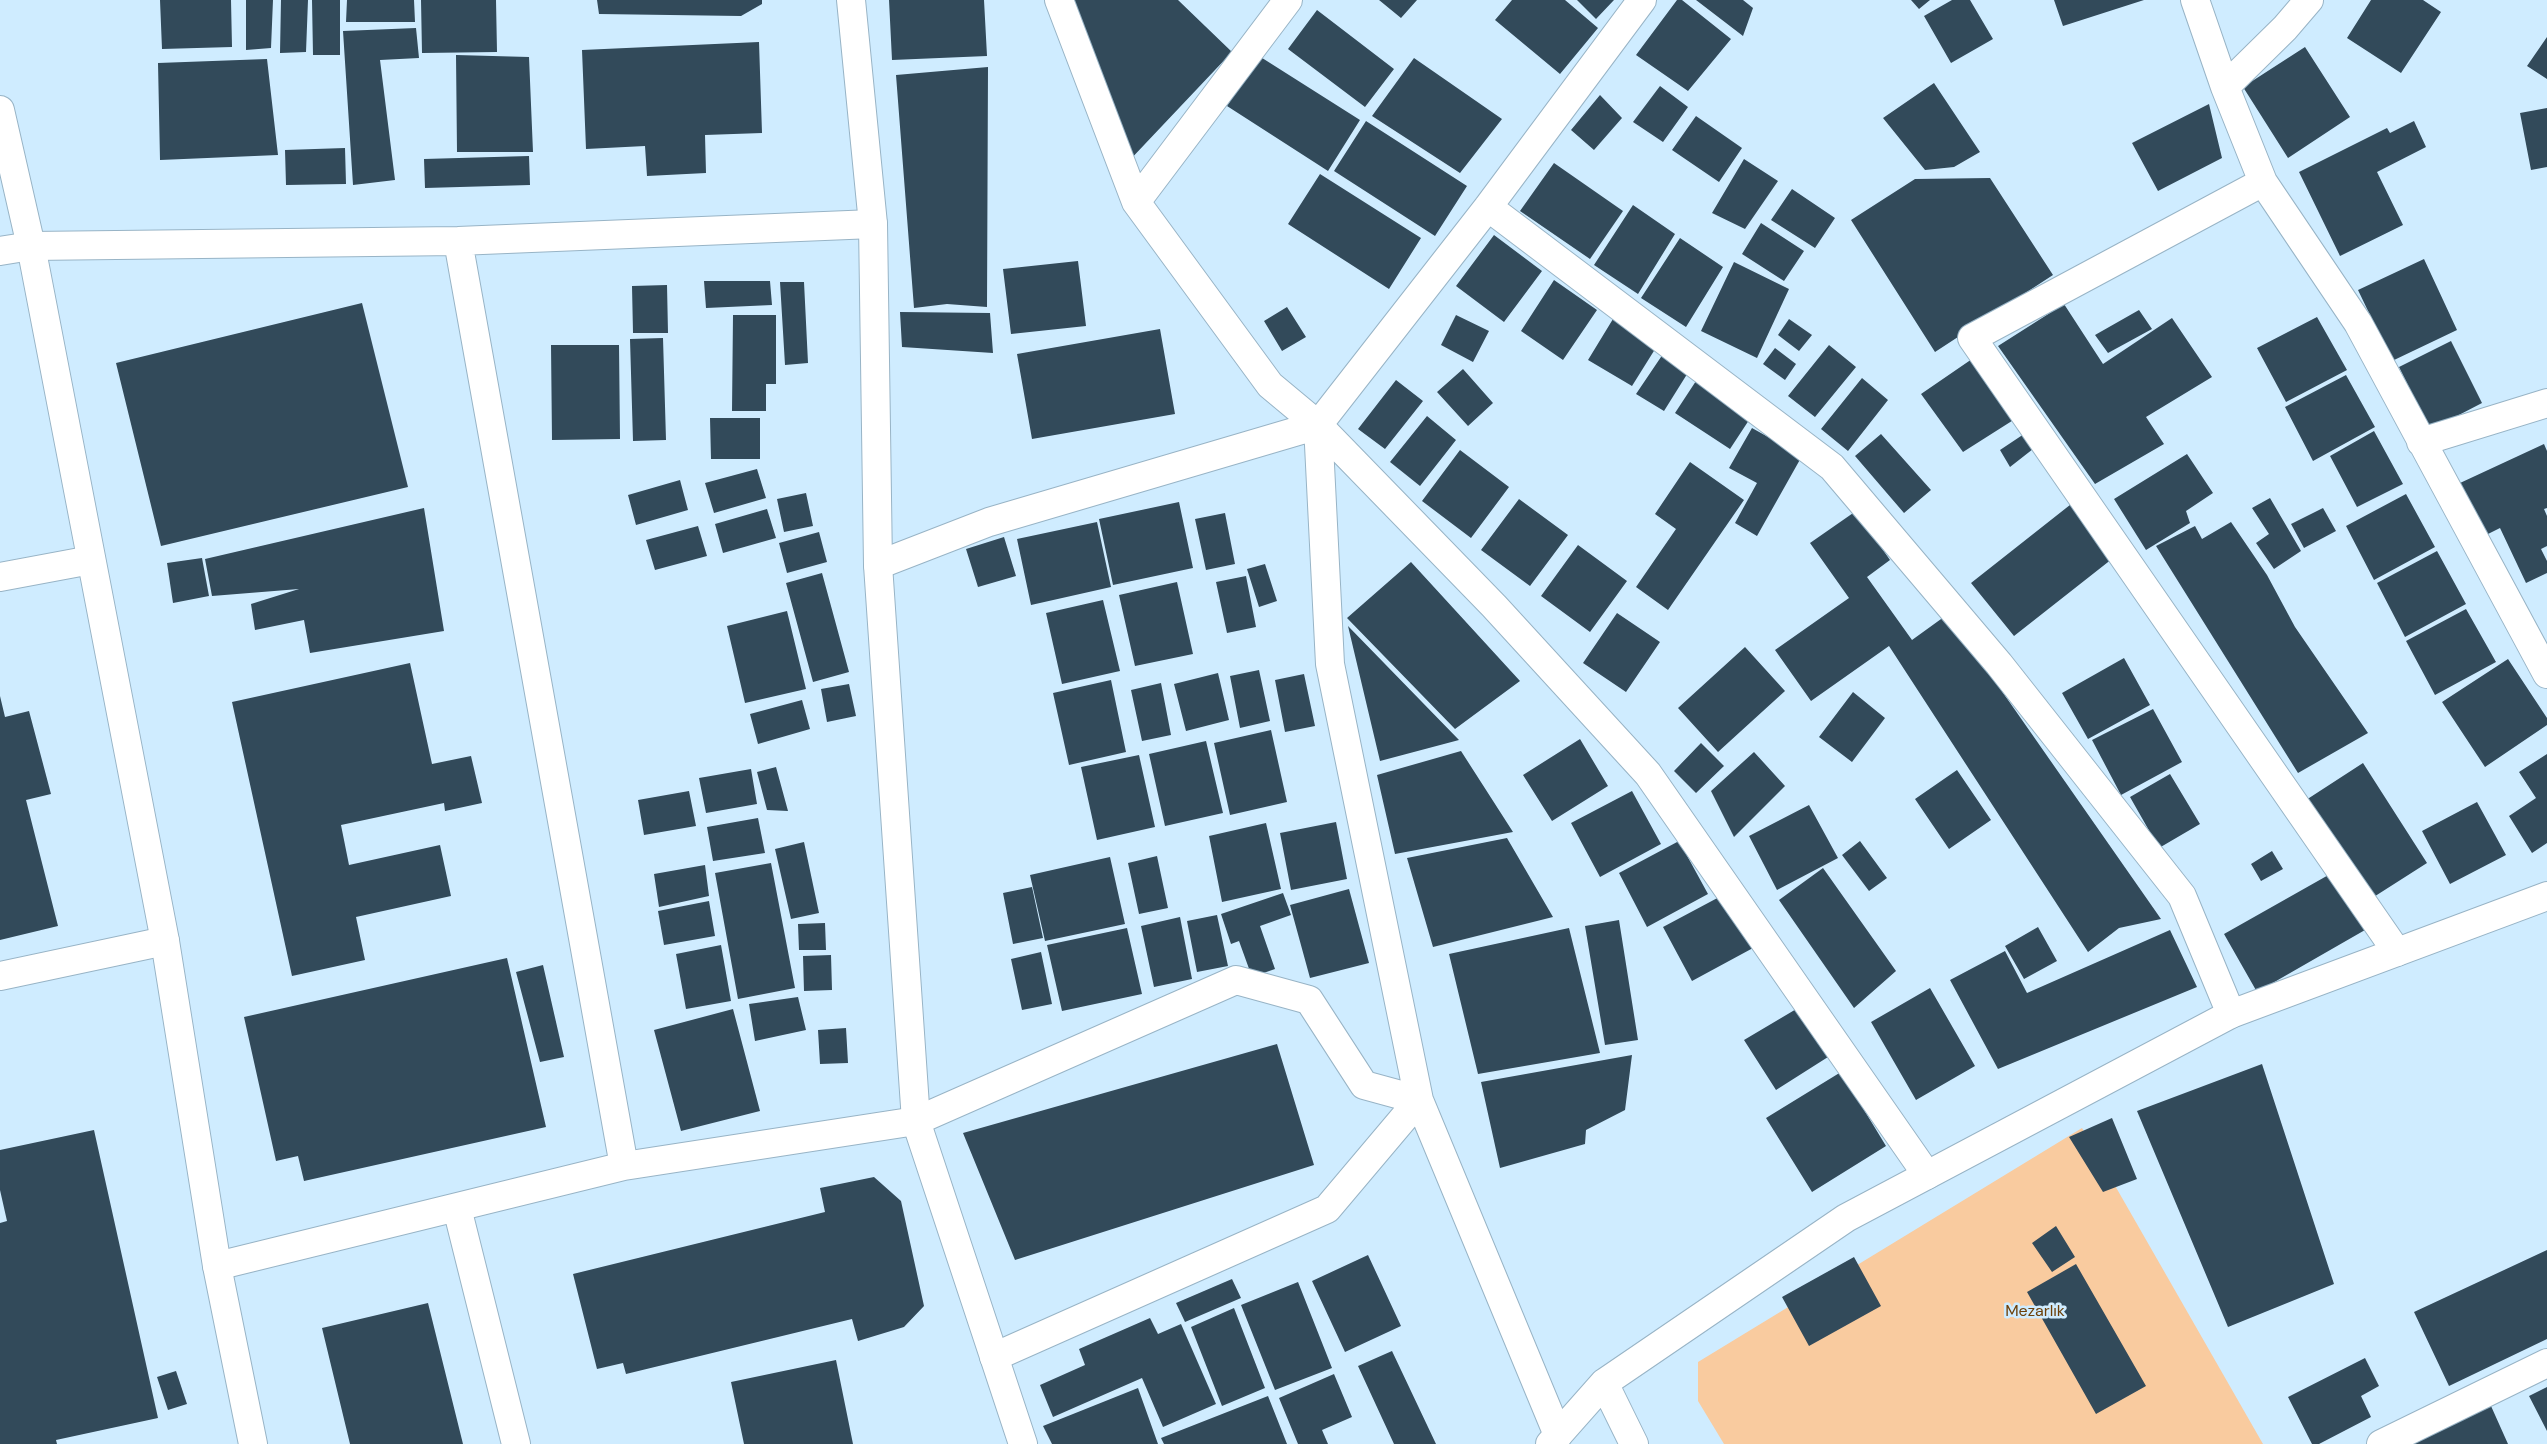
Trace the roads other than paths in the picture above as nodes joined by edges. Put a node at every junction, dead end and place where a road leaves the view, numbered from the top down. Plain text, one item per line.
1 (851, 0) edge
2 (1059, 0) edge
3 (1288, 0) edge
4 (1642, 0) edge
5 (2195, 0) edge
6 (2309, 0) edge
7 (2225, 87) junction
8 (0, 110) edge
9 (2263, 182) junction
10 (1136, 202) junction
11 (1488, 207) junction
12 (873, 224) junction
13 (458, 241) junction
14 (32, 246) junction
15 (0, 251) edge
16 (2547, 403) edge
17 (1318, 425) junction
18 (2421, 442) junction
19 (91, 560) junction
20 (878, 565) junction
21 (0, 577) edge
22 (2547, 674) edge
23 (2547, 896) edge
24 (165, 941) junction
25 (2397, 952) junction
26 (0, 976) edge
27 (2231, 1014) junction
28 (1419, 1100) junction
29 (916, 1121) junction
30 (624, 1166) junction
31 (1927, 1175) junction
32 (457, 1208) junction
33 (217, 1266) junction
34 (994, 1357) junction
35 (2547, 1364) edge
36 (1604, 1383) junction
37 (1554, 1439) edge
38 (254, 1444) edge
39 (516, 1444) edge
40 (1023, 1444) edge
41 (1634, 1444) edge
42 (2381, 1444) edge

1 - 12 street
2 - 10 street
3 - 10 street
4 - 11 street
5 - 7 street
6 - 7 street
7 - 9 street
8 - 14 street
9 - 18 street
9 - 25 street
10 - 17 street
11 - 17 street
11 - 27 street
12 - 13 street
12 - 20 street
13 - 14 street
13 - 30 street
14 - 15 street
14 - 19 street
16 - 18 street
17 - 20 street
17 - 28 street
17 - 31 street
18 - 22 street
19 - 21 street
19 - 24 street
20 - 29 street
23 - 25 street
24 - 26 street
24 - 33 street
25 - 27 street
27 - 31 street
28 - 29 street
28 - 34 street
28 - 37 street
29 - 30 street
29 - 34 street
30 - 32 street
31 - 36 street
32 - 33 street
32 - 39 street
33 - 38 street
34 - 40 street
35 - 42 street
36 - 37 street
36 - 41 street

